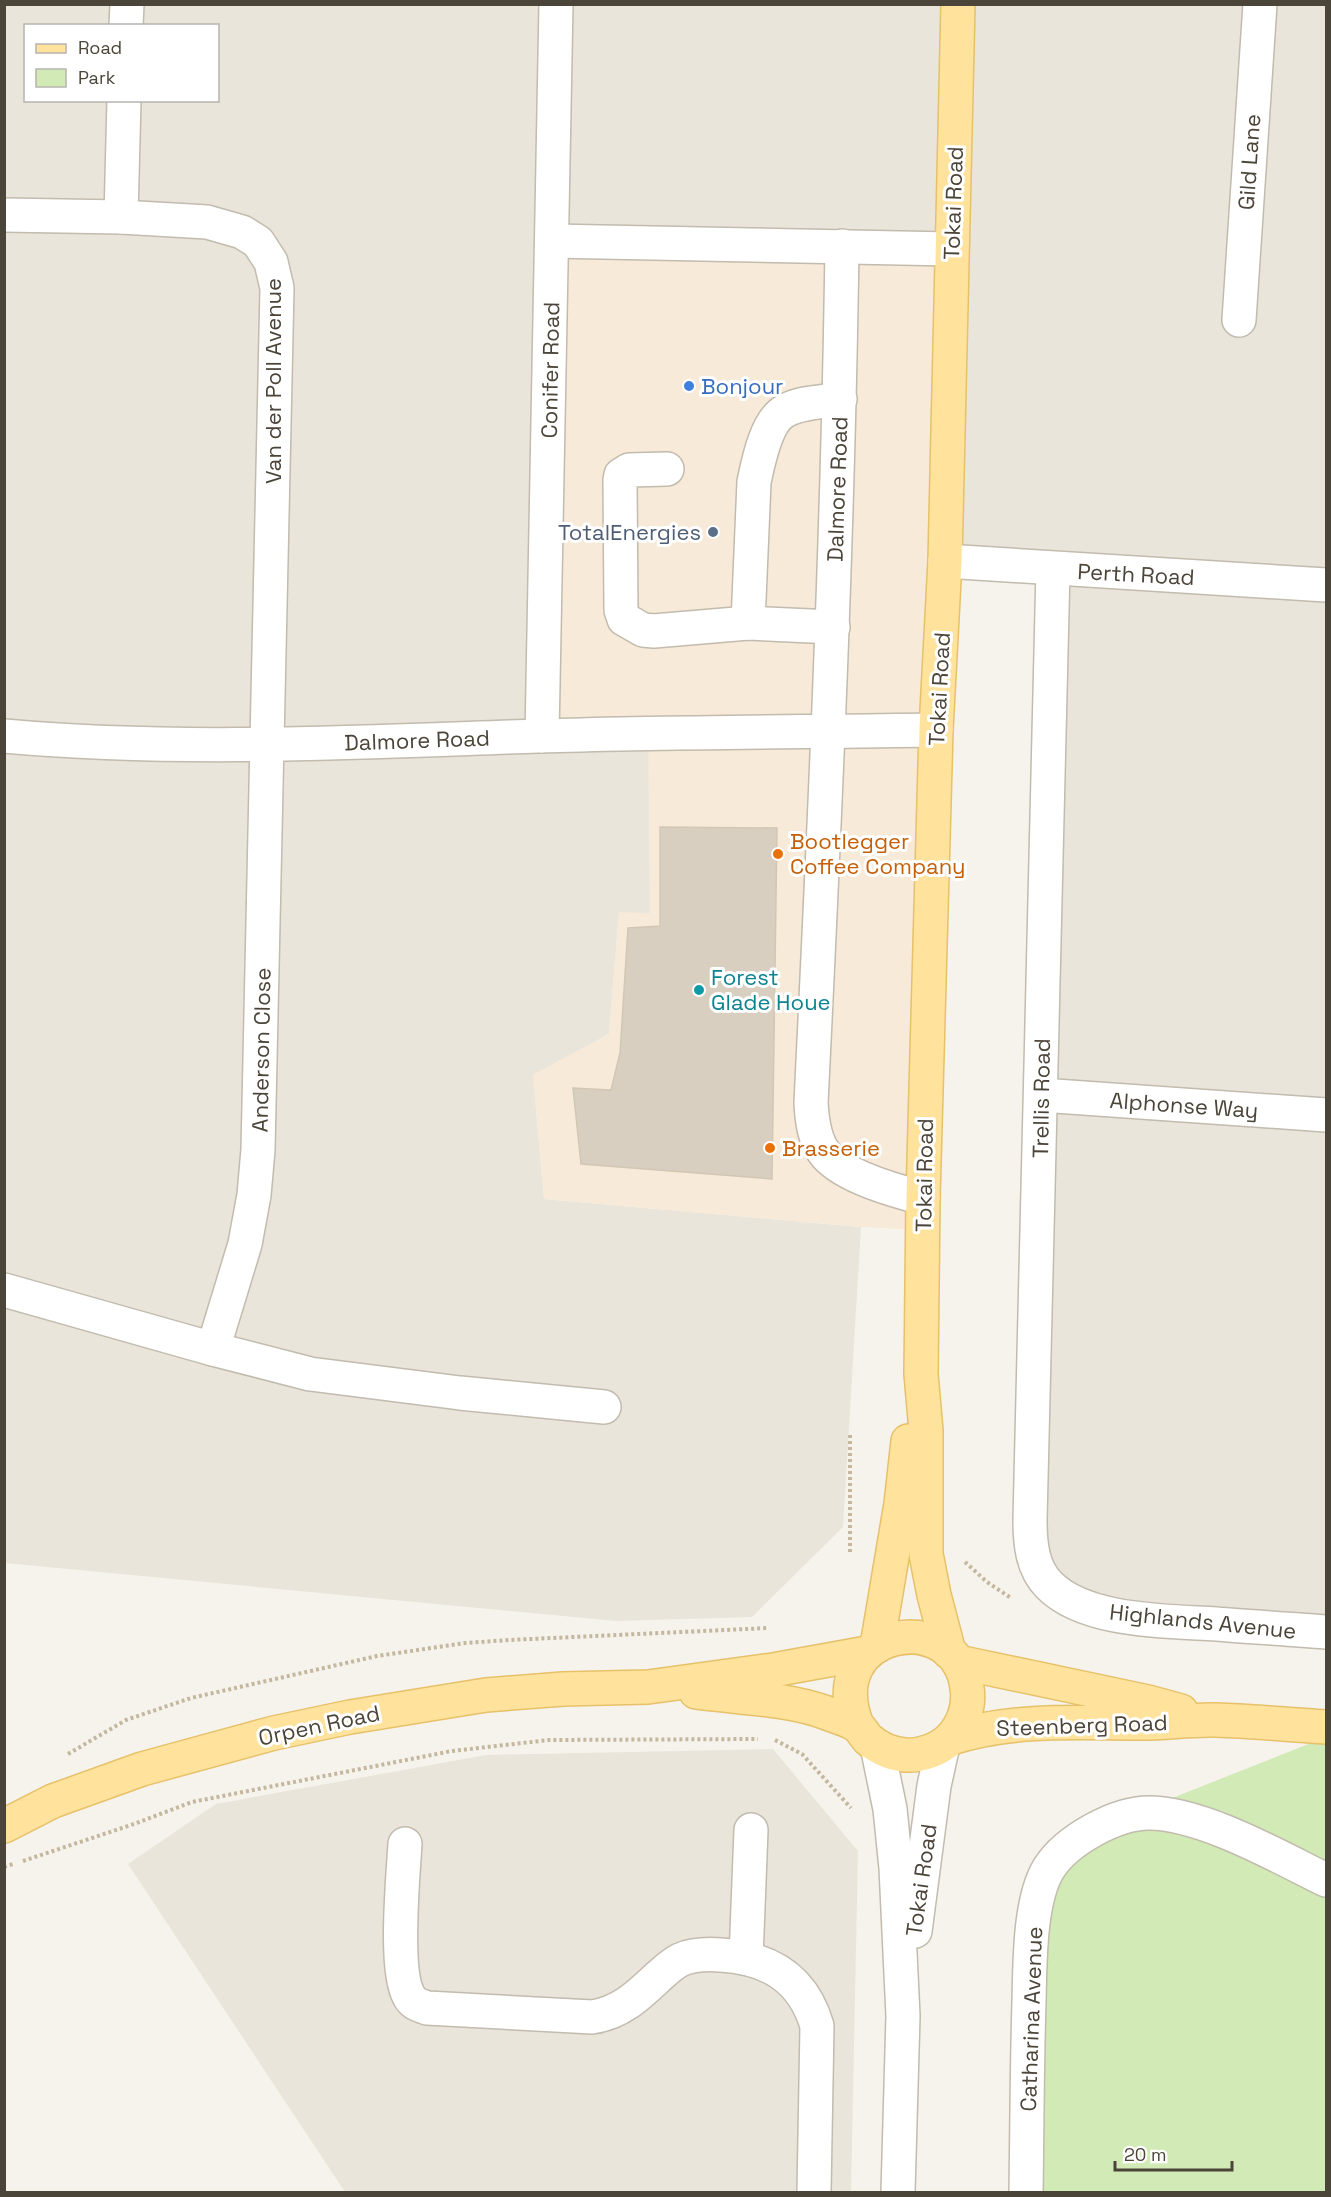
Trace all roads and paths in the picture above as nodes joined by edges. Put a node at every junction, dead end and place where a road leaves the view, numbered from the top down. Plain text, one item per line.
1 (127, 4) edge
2 (556, 4) edge
3 (957, 4) edge
4 (1260, 4) edge
5 (126, 24) edge
6 (124, 102) edge
7 (4, 215) edge
8 (121, 218) junction
9 (552, 241) junction
10 (842, 246) junction
11 (951, 249) junction
12 (1239, 320) dead end
13 (840, 399) junction
14 (666, 470) dead end
15 (945, 561) junction
16 (1053, 569) junction
17 (1326, 585) edge
18 (748, 623) junction
19 (833, 627) junction
20 (936, 730) junction
21 (830, 732) junction
22 (4, 736) edge
23 (542, 736) junction
24 (268, 745) junction
25 (1041, 1095) junction
26 (1326, 1115) edge
27 (923, 1198) junction
28 (4, 1290) edge
29 (213, 1349) junction
30 (921, 1374) junction
31 (604, 1407) dead end
32 (850, 1432) dead end
33 (850, 1552) dead end
34 (1081, 1605) joint
35 (1326, 1632) edge
36 (872, 1649) junction
37 (953, 1657) junction
38 (648, 1687) junction
39 (1215, 1720) junction
40 (1326, 1727) edge
41 (867, 1736) junction
42 (759, 1738) dead end
43 (770, 1738) dead end
44 (947, 1741) junction
45 (853, 1810) dead end
46 (4, 1826) edge
47 (751, 1830) dead end
48 (405, 1844) dead end
49 (4, 1867) edge
50 (1326, 1880) edge
51 (746, 1958) junction
52 (903, 2016) junction
53 (814, 2193) edge
54 (898, 2193) edge
55 (1026, 2193) edge

1 - 5 street
2 - 9 street, Conifer Road
3 - 11 main road, Tokai Road
4 - 12 street, Gild Lane
6 - 8 street
7 - 8 street, Van der Poll Avenue
8 - 24 street, Van der Poll Avenue
9 - 10 street
9 - 23 street, Conifer Road
10 - 11 street
10 - 13 street, Dalmore Road
11 - 15 main road, Tokai Road
13 - 18 street
13 - 19 street, Dalmore Road
14 - 18 street
15 - 16 street, Perth Road
15 - 20 main road, Tokai Road
16 - 17 street, Perth Road
16 - 25 street, Trellis Road
18 - 19 street
19 - 21 street, Dalmore Road
20 - 21 street, Dalmore Road
20 - 27 main road, Tokai Road
21 - 23 street, Dalmore Road
21 - 27 street
22 - 24 street, Dalmore Road
23 - 24 street, Dalmore Road
24 - 29 street, Anderson Close
25 - 26 street, Alphonse Way
25 - 34 street, Trellis Road
27 - 30 main road, Tokai Road
28 - 29 street
29 - 31 street
30 - 36 main road, Tokai Road
30 - 37 main road, Tokai Road
32 - 33 path
34 - 35 street, Highlands Avenue
36 - 37 main road
36 - 38 main road, Orpen Road
36 - 41 main road
37 - 39 main road, Steenberg Road
37 - 44 main road
38 - 41 main road, Orpen Road
38 - 46 main road, Orpen Road
39 - 40 main road, Steenberg Road
39 - 44 main road, Steenberg Road
41 - 44 main road
41 - 52 street, Tokai Road
42 - 49 path
43 - 45 path
44 - 52 street, Tokai Road
47 - 51 street
48 - 51 street
50 - 55 street, Catharina Avenue
51 - 53 street
52 - 54 street, Tokai Road

